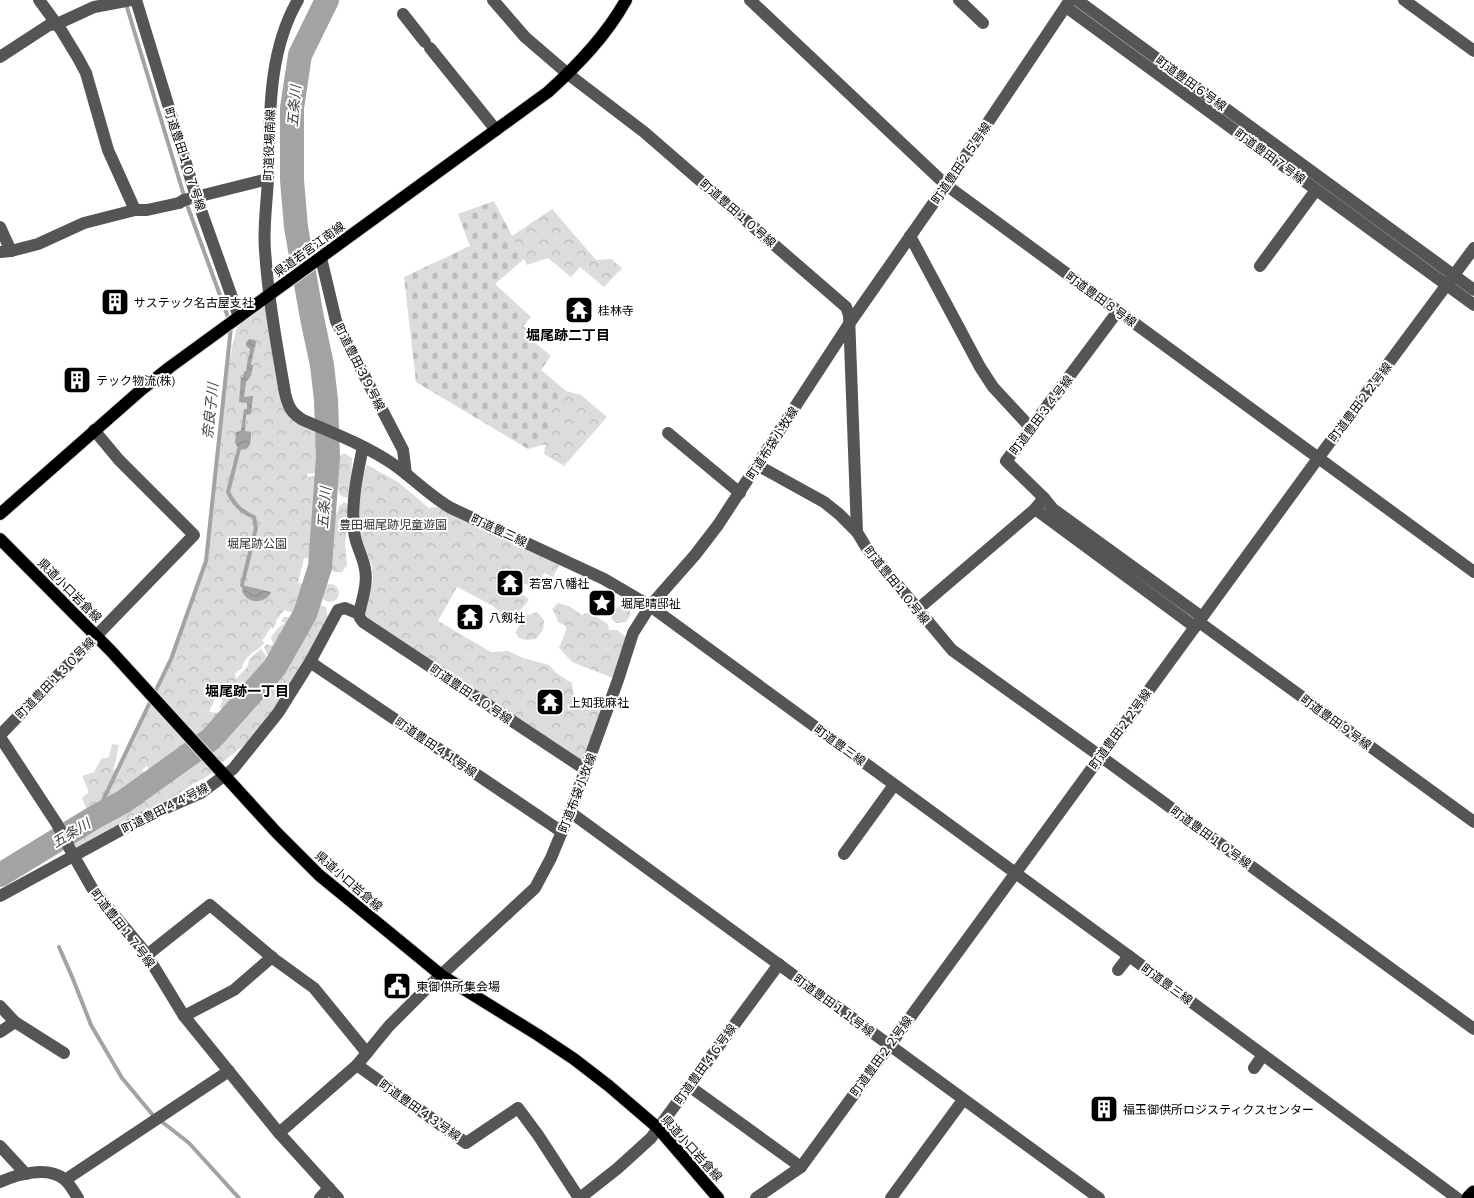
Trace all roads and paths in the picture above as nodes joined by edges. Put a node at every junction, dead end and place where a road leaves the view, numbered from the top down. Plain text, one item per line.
1 (39, 0) edge
2 (136, 0) edge
3 (298, 0) edge
4 (493, 0) edge
5 (626, 0) edge
6 (750, 0) edge
7 (959, 0) edge
8 (1077, 0) edge
9 (1404, 0) edge
10 (128, 1) edge
11 (1068, 3) edge
12 (403, 14) dead end
13 (983, 23) dead end
14 (57, 24) junction
15 (1474, 51) edge
16 (0, 57) edge
17 (568, 74) junction
18 (496, 130) junction
19 (268, 179) junction
20 (946, 185) junction
21 (1316, 190) junction
22 (190, 198) junction
23 (135, 210) junction
24 (0, 227) edge
25 (910, 236) junction
26 (1474, 248) edge
27 (5, 251) edge
28 (320, 258) junction
29 (1260, 266) dead end
30 (1450, 280) junction
31 (1474, 290) edge
32 (272, 293) junction
33 (1474, 305) edge
34 (1118, 311) junction
35 (240, 317) junction
36 (849, 324) junction
37 (1031, 428) junction
38 (94, 430) junction
39 (668, 433) dead end
40 (357, 444) junction
41 (1319, 457) junction
42 (757, 465) junction
43 (406, 474) junction
44 (740, 493) junction
45 (1044, 498) junction
46 (1035, 509) junction
47 (0, 514) edge
48 (857, 532) junction
49 (0, 539) edge
50 (1474, 572) edge
51 (650, 606) junction
52 (918, 609) junction
53 (359, 614) junction
54 (1198, 622) junction
55 (96, 636) junction
56 (310, 662) junction
57 (0, 736) edge
58 (1100, 756) junction
59 (586, 770) junction
60 (223, 773) junction
61 (894, 785) junction
62 (570, 812) junction
63 (1474, 822) edge
64 (562, 832) junction
65 (73, 854) junction
66 (844, 854) dead end
67 (1015, 873) junction
68 (0, 896) edge
69 (147, 955) junction
70 (1129, 956) junction
71 (272, 957) junction
72 (779, 964) junction
73 (1118, 970) dead end
74 (441, 975) junction
75 (0, 1006) edge
76 (184, 1016) junction
77 (15, 1022) junction
78 (1474, 1030) edge
79 (0, 1032) edge
80 (889, 1045) junction
81 (64, 1053) dead end
82 (367, 1053) junction
83 (1263, 1055) junction
84 (357, 1065) junction
85 (1254, 1068) dead end
86 (229, 1070) junction
87 (689, 1086) junction
88 (963, 1100) junction
89 (658, 1128) junction
90 (279, 1133) junction
91 (0, 1146) edge
92 (800, 1166) junction
93 (26, 1174) junction
94 (65, 1180) junction
95 (0, 1182) edge
96 (329, 1188) junction
97 (1474, 1193) edge
98 (78, 1198) edge
99 (320, 1198) edge
100 (338, 1198) edge
101 (580, 1198) edge
102 (718, 1198) edge
103 (756, 1198) edge
104 (891, 1198) edge
105 (1099, 1198) edge
106 (1456, 1198) edge
107 (1469, 1198) edge

1 - 14 street
2 - 22 street, 町道豊田１０７号線
3 - 19 street, 町道役場南線
4 - 17 street, 町道豊田１０号線
5 - 17 main road, 県道若宮江南線
6 - 20 street, 町道豊田８号線
7 - 13 street
8 - 30 street, 町道豊田６号線
9 - 15 street
10 - 14 street
11 - 20 street, 町道豊田２５号線
11 - 21 street, 町道豊田７号線
12 - 18 street
14 - 16 street
14 - 23 street
17 - 18 main road, 県道若宮江南線
17 - 36 street, 町道豊田１０号線
18 - 28 main road, 県道若宮江南線
19 - 22 street
19 - 32 street, 町道役場南線
20 - 25 street, 町道豊田２５号線
20 - 34 street, 町道豊田８号線
21 - 29 street
21 - 30 street, 町道豊田７号線
22 - 23 street
22 - 35 street, 町道豊田１０７号線
23 - 27 street
24 - 27 street
25 - 36 street, 町道豊田２５号線
25 - 37 street
26 - 30 street, 町道豊田２２号線
28 - 32 main road, 県道若宮江南線
28 - 43 street, 町道豊田３９号線
30 - 31 street, 町道豊田６号線
30 - 33 street, 町道豊田７号線
30 - 41 street, 町道豊田２２号線
32 - 35 main road, 県道若宮江南線
32 - 40 street, 町道豊三線
34 - 37 street, 町道豊田３４号線
34 - 41 street, 町道豊田８号線
35 - 38 main road, 県道若宮江南線
36 - 42 street, 町道布袋小牧線
36 - 48 street, 町道豊田１０号線
37 - 45 street, 町道豊田３４号線
38 - 47 main road, 県道若宮江南線
38 - 55 street, 町道豊田１３０号線
39 - 44 street
40 - 43 street, 町道豊三線
40 - 53 street
41 - 50 street, 町道豊田８号線
41 - 54 street, 町道豊田２２号線
42 - 44 street, 町道布袋小牧線
42 - 48 street
43 - 51 street, 町道豊三線
44 - 51 street, 町道布袋小牧線
45 - 46 street
45 - 54 street, 町道豊田９号線
46 - 52 street
46 - 54 street
48 - 52 street, 町道豊田１０号線
49 - 55 main road, 県道小口岩倉線
51 - 59 street, 町道布袋小牧線
51 - 61 street, 町道豊三線
52 - 58 street, 町道豊田１０号線
53 - 56 street, 町道豊田４４号線
53 - 59 street, 町道豊田４０号線
54 - 58 street, 町道豊田２２号線
54 - 63 street, 町道豊田９号線
55 - 57 street, 町道豊田１３０号線
55 - 60 main road, 県道小口岩倉線
56 - 60 street, 町道豊田４４号線
56 - 64 street, 町道豊田４１号線
57 - 65 street, 町道豊田１７号線
58 - 67 street, 町道豊田２２号線
58 - 78 street, 町道豊田１０号線
59 - 62 street, 町道布袋小牧線
60 - 65 street, 町道豊田４４号線
60 - 74 main road, 県道小口岩倉線
61 - 66 street
61 - 67 street, 町道豊三線
62 - 64 street, 町道布袋小牧線
62 - 72 street, 町道豊田１１号線
64 - 74 street, 町道布袋小牧線
65 - 68 street, 町道豊田４４号線
65 - 69 street, 町道豊田１７号線
67 - 70 street, 町道豊三線
67 - 80 street, 町道豊田２２号線
69 - 71 street
69 - 76 street, 町道豊田１７号線
70 - 73 street
70 - 83 street, 町道豊三線
71 - 76 street
71 - 82 street
72 - 80 street, 町道豊田１１号線
72 - 87 street, 町道豊田４６号線
74 - 82 street, 町道布袋小牧線
74 - 89 main road, 県道小口岩倉線
75 - 77 street
76 - 86 street, 町道豊田１７号線
77 - 79 street
77 - 81 street
80 - 88 street, 町道豊田１１号線
80 - 92 street, 町道豊田２２号線
82 - 84 street, 町道布袋小牧線
83 - 85 street
83 - 106 street, 町道豊三線
84 - 90 street, 町道布袋小牧線
84 - 101 street, 町道豊田４３号線
86 - 90 street, 町道豊田１７号線
86 - 94 street
87 - 89 street, 町道豊田４６号線
87 - 92 street
88 - 104 street
88 - 105 street, 町道豊田１１号線
89 - 101 street, 町道豊田４６号線
89 - 102 main road, 県道小口岩倉線
90 - 96 street
91 - 93 street
92 - 103 street, 町道豊田２２号線
93 - 94 street
93 - 95 street
94 - 98 street
96 - 99 street
96 - 100 street
97 - 107 highway

